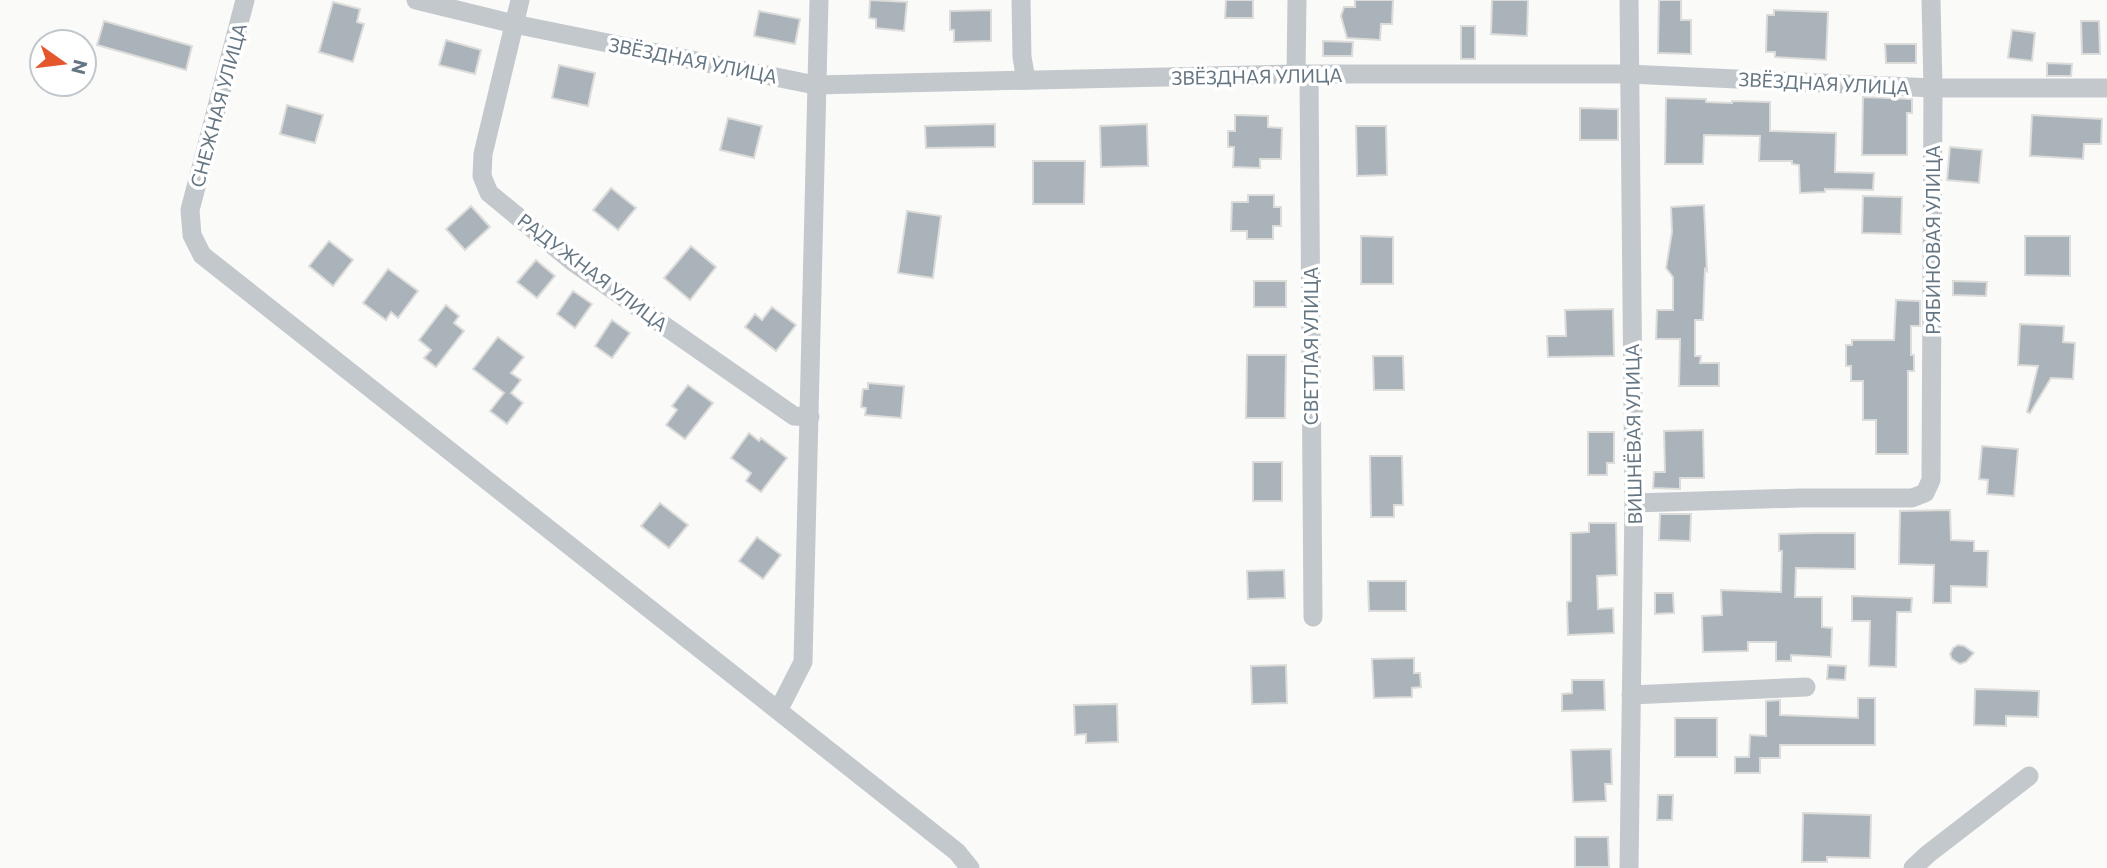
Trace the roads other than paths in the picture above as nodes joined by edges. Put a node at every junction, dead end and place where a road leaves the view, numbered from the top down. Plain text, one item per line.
1 (245, 0) edge
2 (416, 0) edge
3 (520, 0) edge
4 (819, 0) edge
5 (1021, 0) edge
6 (1297, 0) edge
7 (1629, 0) edge
8 (1931, 0) edge
9 (514, 24) junction
10 (1628, 74) junction
11 (1303, 75) junction
12 (1026, 80) junction
13 (816, 85) junction
14 (1933, 88) junction
15 (2107, 88) edge
16 (810, 417) junction
17 (1634, 503) junction
18 (1313, 617) dead end
19 (1806, 687) dead end
20 (1632, 695) junction
21 (779, 709) junction
22 (2029, 776) dead end
23 (970, 868) edge
24 (1629, 868) edge
25 (1913, 868) edge

1 - 21 street, СНЕЖНАЯ УЛИЦА
2 - 9 street, ЗВЁЗДНАЯ УЛИЦА
3 - 9 street, РАДУЖНАЯ УЛИЦА
4 - 13 street
5 - 12 street
6 - 11 street, СВЕТЛАЯ УЛИЦА
7 - 10 street, ВИШНЁВАЯ УЛИЦА
8 - 14 street, РЯБИНОВАЯ УЛИЦА
9 - 13 street, ЗВЁЗДНАЯ УЛИЦА
9 - 16 street, РАДУЖНАЯ УЛИЦА
10 - 11 street, ЗВЁЗДНАЯ УЛИЦА
10 - 14 street, ЗВЁЗДНАЯ УЛИЦА
10 - 17 street, ВИШНЁВАЯ УЛИЦА
11 - 12 street, ЗВЁЗДНАЯ УЛИЦА
11 - 18 street, СВЕТЛАЯ УЛИЦА
12 - 13 street, ЗВЁЗДНАЯ УЛИЦА
13 - 16 street
14 - 15 street, ЗВЁЗДНАЯ УЛИЦА
14 - 17 street, РЯБИНОВАЯ УЛИЦА
16 - 21 street
17 - 20 street, ВИШНЁВАЯ УЛИЦА
19 - 20 street
20 - 24 street, ВИШНЁВАЯ УЛИЦА
21 - 23 street
22 - 25 street

